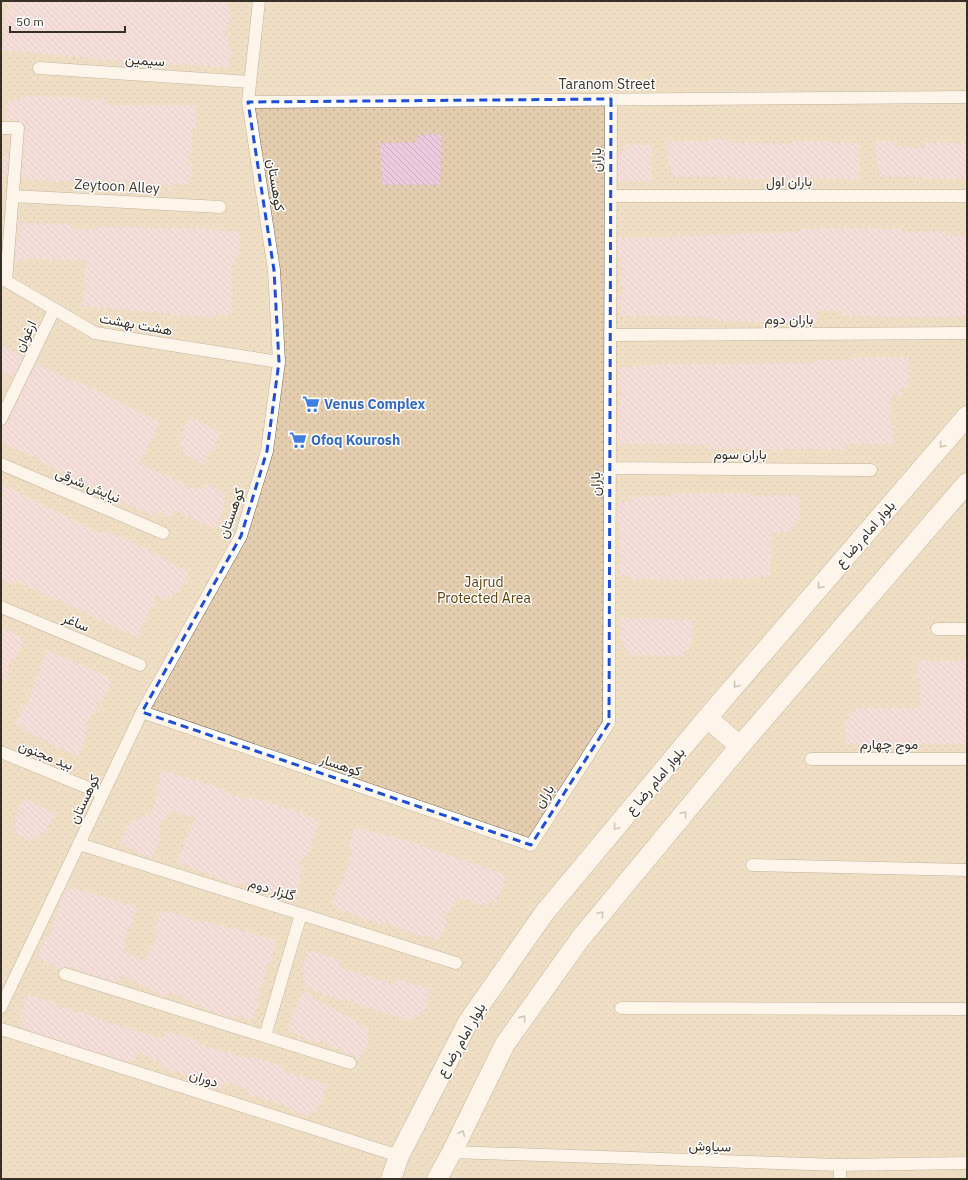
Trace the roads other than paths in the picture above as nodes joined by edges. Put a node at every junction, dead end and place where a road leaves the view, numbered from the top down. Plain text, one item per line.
1 (259, 1) edge
2 (39, 68) dead end
3 (250, 82) junction
4 (967, 97) edge
5 (612, 99) junction
6 (248, 102) junction
7 (1, 128) edge
8 (13, 196) junction
9 (611, 196) junction
10 (967, 196) edge
11 (220, 207) dead end
12 (3, 280) edge
13 (54, 310) junction
14 (967, 332) edge
15 (610, 335) junction
16 (279, 362) junction
17 (967, 416) edge
18 (1, 419) edge
19 (1, 464) edge
20 (610, 468) junction
21 (871, 470) dead end
22 (967, 483) edge
23 (163, 533) dead end
24 (1, 607) edge
25 (937, 629) dead end
26 (967, 629) edge
27 (140, 665) dead end
28 (142, 712) junction
29 (707, 718) junction
30 (740, 746) junction
31 (1, 752) edge
32 (811, 759) dead end
33 (967, 759) edge
34 (103, 794) junction
35 (79, 844) junction
36 (531, 845) joint
37 (752, 865) dead end
38 (967, 870) edge
39 (301, 914) junction
40 (456, 963) dead end
41 (65, 974) dead end
42 (1, 1007) edge
43 (621, 1008) dead end
44 (967, 1009) edge
45 (1, 1029) edge
46 (265, 1036) junction
47 (350, 1063) dead end
48 (452, 1152) junction
49 (399, 1156) junction
50 (967, 1163) edge
51 (840, 1165) junction
52 (391, 1179) edge
53 (437, 1179) edge
54 (840, 1179) edge

1 - 3 street, کوهستان
2 - 3 street, سیمین
3 - 6 street, کوهستان
4 - 5 street, Taranom Street
5 - 6 street, Taranom Street
5 - 9 street, باران
6 - 16 street, کوهستان
7 - 8 street
8 - 11 street, Zeytoon Alley
8 - 12 street
9 - 10 street, باران اول
9 - 15 street, باران
12 - 13 street, هشت بهشت
13 - 16 street, هشت بهشت
13 - 18 street, ارغوان
14 - 15 street, باران دوم
15 - 20 street, باران
16 - 28 street, کوهستان
17 -> 29 main road, بلوار امام رضا ع
19 - 23 street, نیایش شرقی
20 - 21 street, باران سوم
20 - 36 street, باران
22 - 30 main road
24 - 27 street, ساغر
25 - 26 street
28 - 34 street, کوهستان
28 - 36 street, کوهسار
29 - 30 main road
29 -> 49 main road, بلوار امام رضا ع
48 -> 30 main road
31 - 34 street, بید مجنون
32 - 33 street, موج چهارم
34 - 35 street, کوهستان
35 - 39 street, گلزار دوم
35 - 42 street, کوهستان
37 - 38 street
39 - 40 street, گلزار دوم
39 - 46 street
41 - 46 street
43 - 44 street
45 - 49 street, دوران
46 - 47 street
48 - 51 street, سیاوش
48 - 53 main road
49 - 52 main road, بلوار امام رضا ع
50 - 51 street, سیاوش
51 - 54 street

